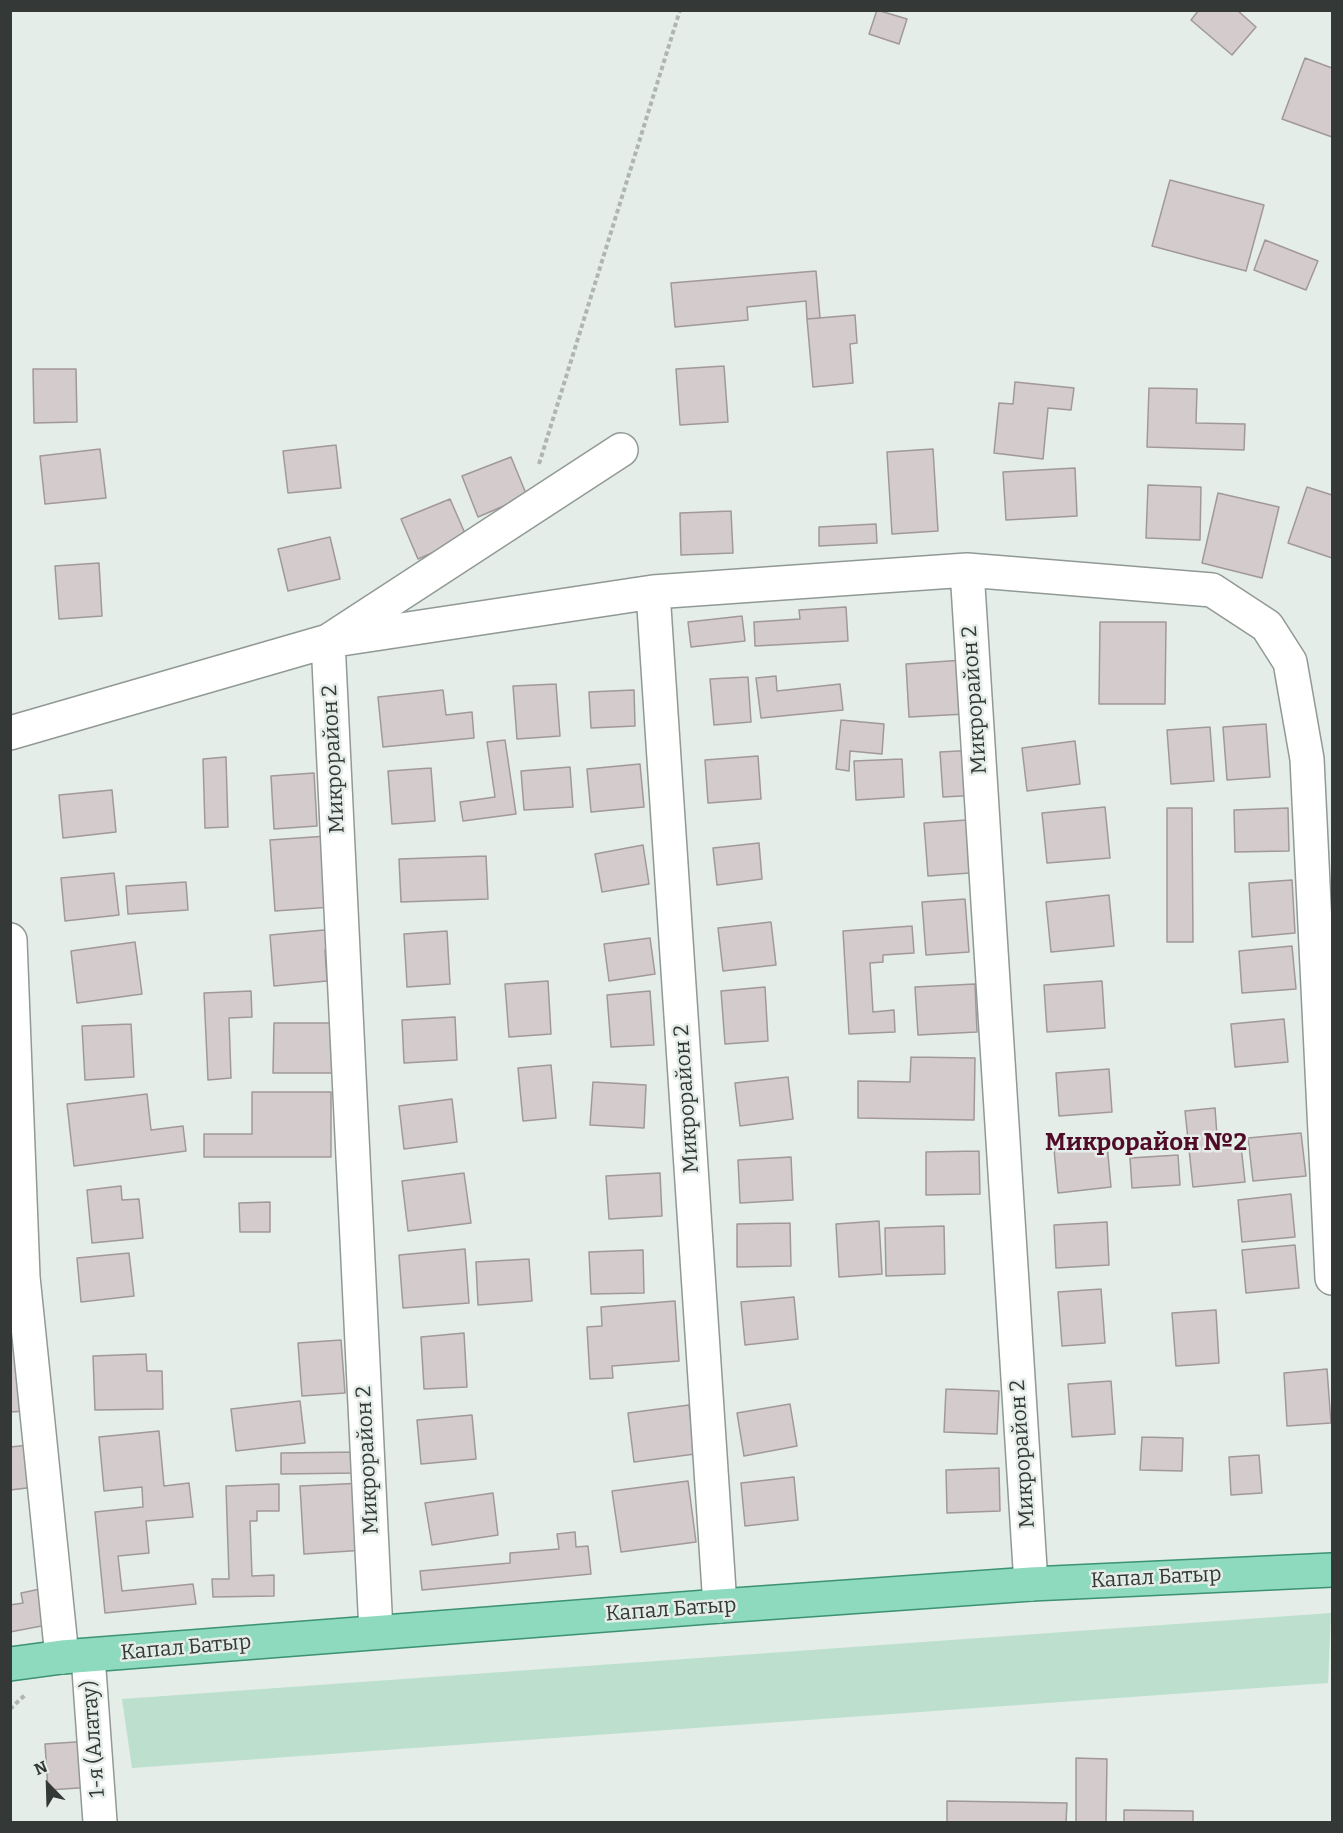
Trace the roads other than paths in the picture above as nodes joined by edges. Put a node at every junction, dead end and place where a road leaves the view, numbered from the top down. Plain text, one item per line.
1 (621, 450) dead end
2 (967, 570) junction
3 (653, 592) junction
4 (328, 641) junction
5 (10, 733) edge
6 (10, 940) edge
7 (1332, 1278) edge
8 (1332, 1570) edge
9 (1031, 1584) junction
10 (720, 1606) junction
11 (376, 1632) junction
12 (75, 1656) junction
13 (10, 1664) edge
14 (100, 1822) edge

1 - 4 street
2 - 3 street
2 - 7 street
2 - 9 street, Микрорайон 2
3 - 4 street
3 - 10 street, Микрорайон 2
4 - 5 street
4 - 11 street, Микрорайон 2
6 - 12 street
8 - 9 main road, Капал Батыр
9 - 10 main road, Капал Батыр
10 - 11 main road, Капал Батыр
11 - 12 main road, Капал Батыр
12 - 13 main road, Капал Батыр
12 - 14 street, 1-я (Алатау)

